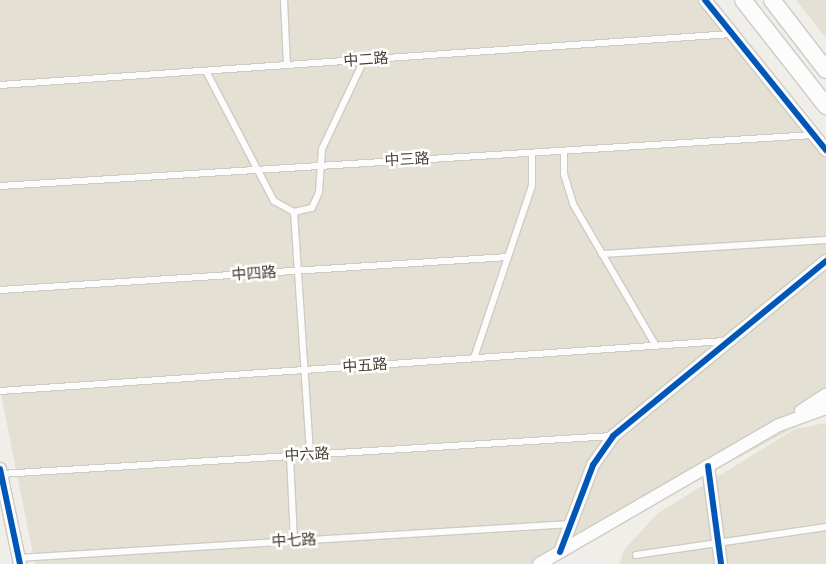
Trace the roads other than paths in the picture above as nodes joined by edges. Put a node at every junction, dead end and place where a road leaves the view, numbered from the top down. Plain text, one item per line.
1 (284, 0) edge
2 (705, 0) edge
3 (743, 0) edge
4 (772, 0) edge
5 (732, 34) junction
6 (364, 60) junction
7 (287, 65) junction
8 (826, 70) edge
9 (206, 71) junction
10 (0, 86) edge
11 (826, 106) edge
12 (814, 135) junction
13 (826, 150) edge
14 (564, 151) junction
15 (532, 153) junction
16 (322, 165) junction
17 (260, 170) junction
18 (0, 186) edge
19 (294, 212) junction
20 (826, 240) edge
21 (602, 254) junction
22 (508, 257) junction
23 (826, 261) edge
24 (298, 271) junction
25 (0, 290) edge
26 (729, 341) junction
27 (656, 346) junction
28 (474, 358) junction
29 (304, 370) junction
30 (0, 392) edge
31 (826, 395) edge
32 (826, 408) edge
33 (779, 425) junction
34 (613, 436) junction
35 (310, 454) junction
36 (290, 456) junction
37 (708, 466) junction
38 (0, 471) edge
39 (570, 524) junction
40 (826, 527) edge
41 (294, 541) junction
42 (718, 542) junction
43 (560, 552) junction
44 (636, 555) dead end
45 (19, 561) edge
46 (539, 564) edge
47 (721, 564) edge

1 - 7 lane
2 - 5 street
3 - 11 street
4 - 8 street
5 - 6 lane, 中二路
5 - 12 street
6 - 7 lane, 中二路
6 - 16 lane
7 - 9 lane, 中二路
9 - 10 lane, 中二路
9 - 17 lane
12 - 13 street
12 - 14 lane, 中三路
14 - 15 lane, 中三路
14 - 21 lane
15 - 16 lane, 中三路
15 - 22 lane
16 - 17 lane, 中三路
16 - 19 lane
17 - 18 lane, 中三路
17 - 19 lane
19 - 24 lane
20 - 21 lane
21 - 27 lane
22 - 24 lane, 中四路
22 - 28 lane
23 - 26 street
24 - 25 lane, 中四路
24 - 29 lane
26 - 27 lane, 中五路
26 - 34 street
27 - 28 lane, 中五路
28 - 29 lane, 中五路
29 - 30 lane, 中五路
29 - 35 lane
31 - 33 street
32 - 33 street
33 - 37 street
34 - 35 lane, 中六路
34 - 39 street
35 - 36 lane, 中六路
36 - 38 lane, 中六路
36 - 41 lane
37 - 42 street
37 - 43 street
38 - 45 street
39 - 41 lane, 中七路
39 - 43 street
40 - 42 lane
41 - 45 lane, 中七路
42 - 44 lane
42 - 47 street
43 - 46 street

